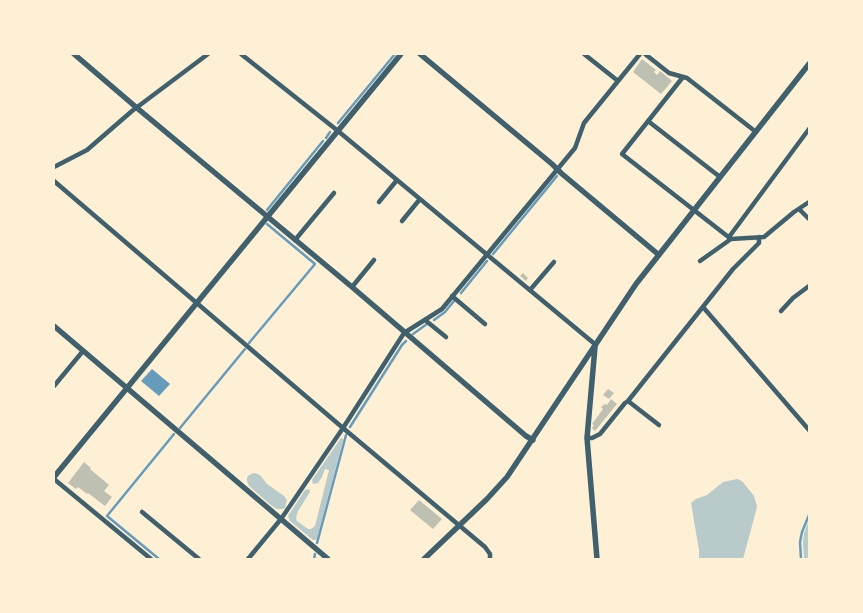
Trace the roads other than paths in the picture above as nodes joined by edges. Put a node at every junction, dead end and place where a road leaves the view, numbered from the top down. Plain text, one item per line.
1 (74, 54) edge
2 (208, 54) edge
3 (241, 54) edge
4 (401, 54) edge
5 (420, 54) edge
6 (584, 54) edge
7 (640, 54) edge
8 (645, 54) edge
9 (809, 64) edge
10 (683, 77) junction
11 (618, 82) junction
12 (136, 108) junction
13 (648, 121) junction
14 (809, 129) edge
15 (338, 130) junction
16 (756, 132) junction
17 (54, 167) edge
18 (557, 169) junction
19 (720, 177) junction
20 (397, 180) junction
21 (54, 181) edge
22 (334, 193) dead end
23 (420, 199) junction
24 (379, 202) dead end
25 (809, 202) edge
26 (799, 209) junction
27 (694, 210) junction
28 (267, 217) junction
29 (809, 220) edge
30 (402, 221) dead end
31 (730, 238) junction
32 (759, 238) junction
33 (295, 240) junction
34 (487, 254) junction
35 (659, 255) junction
36 (374, 260) dead end
37 (700, 261) dead end
38 (554, 262) dead end
39 (809, 286) edge
40 (352, 287) junction
41 (530, 290) junction
42 (452, 296) junction
43 (197, 303) junction
44 (702, 307) junction
45 (781, 311) dead end
46 (425, 320) junction
47 (485, 324) dead end
48 (54, 326) edge
49 (404, 333) junction
50 (446, 337) dead end
51 (596, 345) junction
52 (83, 351) junction
53 (54, 386) edge
54 (127, 388) junction
55 (628, 401) junction
56 (659, 426) dead end
57 (343, 428) junction
58 (809, 430) edge
59 (587, 438) junction
60 (533, 440) junction
61 (54, 478) edge
62 (142, 512) dead end
63 (281, 519) junction
64 (460, 526) junction
65 (151, 559) edge
66 (199, 559) edge
67 (248, 559) edge
68 (328, 559) edge
69 (424, 559) edge
70 (490, 559) edge
71 (597, 559) edge

1 - 12 street
2 - 12 street
3 - 15 street
4 - 15 street
5 - 18 street
6 - 11 street
7 - 11 street
8 - 10 street
9 - 16 street
10 - 13 street
10 - 16 street
11 - 18 street
12 - 17 street
12 - 28 street
13 - 19 street
13 - 27 street
14 - 31 street
15 - 20 street
15 - 28 street
16 - 19 street
18 - 34 street
18 - 35 street
19 - 27 street
20 - 23 street
20 - 24 street
21 - 43 street
22 - 33 street
23 - 30 street
23 - 34 street
25 - 26 street
26 - 29 street
26 - 32 street
27 - 31 street
27 - 35 street
28 - 33 street
28 - 43 street
31 - 32 street
31 - 37 street
32 - 44 street
33 - 40 street
34 - 41 street
34 - 42 street
35 - 51 street
36 - 40 street
38 - 41 street
39 - 45 street
40 - 49 street
41 - 51 street
42 - 46 street
42 - 47 street
43 - 54 street
43 - 57 street
44 - 55 street
44 - 58 street
46 - 49 street
46 - 50 street
48 - 52 street
49 - 57 street
49 - 60 street
51 - 59 street
51 - 60 street
52 - 53 street
52 - 54 street
54 - 61 street
54 - 63 street
55 - 56 street
55 - 59 street
57 - 63 street
57 - 64 street
59 - 71 street
60 - 64 street
61 - 65 street
62 - 66 street
63 - 67 street
63 - 68 street
64 - 69 street
64 - 70 street

